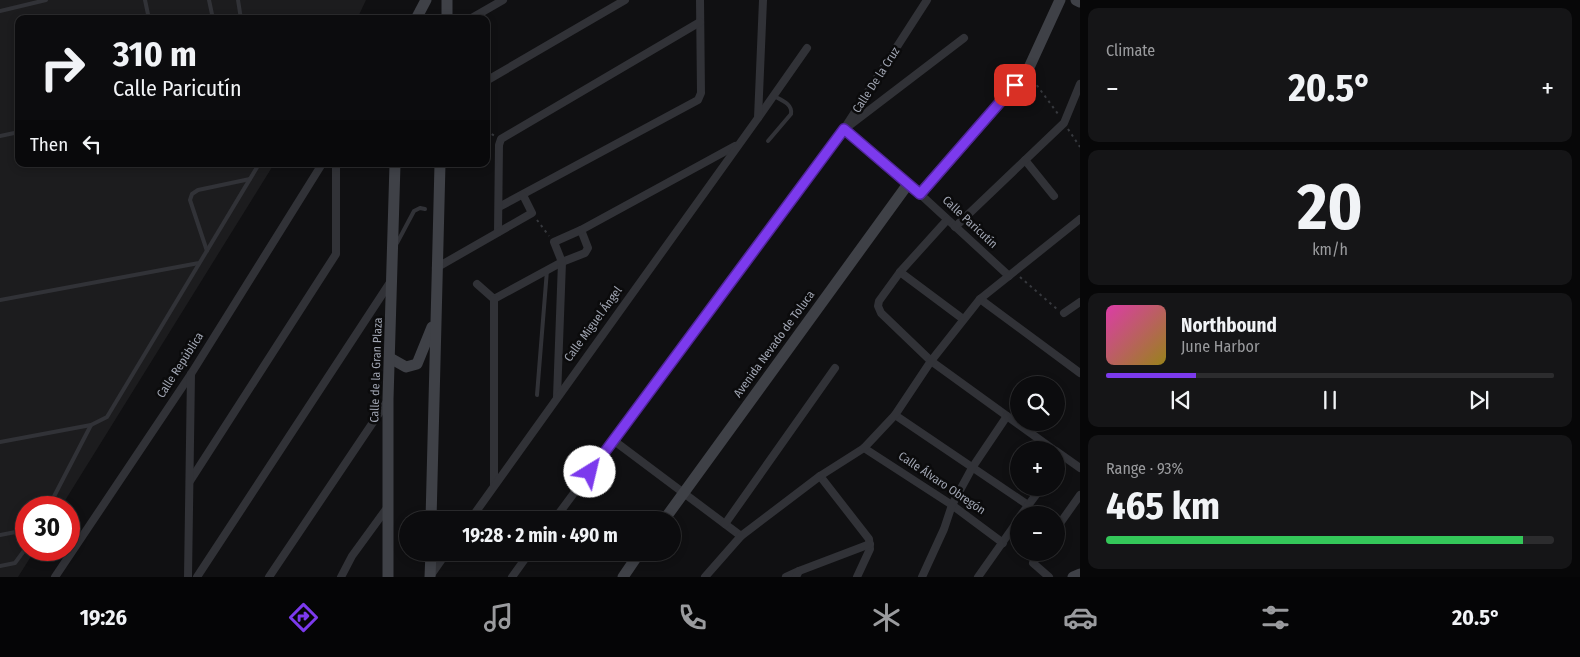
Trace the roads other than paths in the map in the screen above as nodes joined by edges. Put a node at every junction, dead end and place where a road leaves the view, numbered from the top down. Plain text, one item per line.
1 (46, 0) edge
2 (144, 0) edge
3 (209, 0) edge
4 (238, 0) edge
5 (426, 0) edge
6 (447, 0) edge
7 (503, 0) edge
8 (624, 0) edge
9 (700, 0) edge
10 (763, 0) edge
11 (927, 0) edge
12 (1060, 0) edge
13 (1076, 0) edge
14 (1080, 2) edge
15 (0, 11) edge
16 (148, 15) edge
17 (212, 15) edge
18 (240, 15) edge
19 (418, 15) edge
20 (447, 15) edge
21 (477, 15) edge
22 (700, 22) junction
23 (964, 38) dead end
24 (807, 48) dead end
25 (490, 79) edge
26 (1080, 84) edge
27 (774, 96) junction
28 (758, 118) junction
29 (844, 129) junction
30 (15, 133) edge
31 (0, 136) edge
32 (768, 141) dead end
33 (738, 144) junction
34 (1025, 160) junction
35 (257, 167) edge
36 (320, 167) edge
37 (336, 167) edge
38 (395, 167) edge
39 (440, 167) edge
40 (250, 179) junction
41 (908, 184) junction
42 (920, 194) junction
43 (523, 195) junction
44 (1054, 196) dead end
45 (499, 207) junction
46 (425, 209) dead end
47 (1080, 219) edge
48 (947, 220) junction
49 (955, 227) junction
50 (581, 230) junction
51 (498, 232) junction
52 (393, 249) junction
53 (207, 251) junction
54 (562, 262) junction
55 (199, 263) junction
56 (436, 268) junction
57 (547, 270) junction
58 (900, 272) junction
59 (1011, 274) junction
60 (392, 279) junction
61 (477, 284) dead end
62 (494, 299) junction
63 (980, 299) junction
64 (0, 300) edge
65 (1080, 302) edge
66 (1064, 313) road end
67 (435, 316) junction
68 (963, 318) junction
69 (390, 358) junction
70 (931, 361) junction
71 (835, 368) dead end
72 (1080, 372) edge
73 (192, 374) junction
74 (537, 395) dead end
75 (557, 397) junction
76 (388, 399) junction
77 (895, 415) junction
78 (1007, 416) junction
79 (91, 425) junction
80 (613, 440) junction
81 (1041, 441) edge
82 (0, 442) edge
83 (864, 448) junction
84 (1065, 458) edge
85 (972, 468) junction
86 (1080, 468) edge
87 (820, 476) junction
88 (190, 481) junction
89 (494, 485) junction
90 (683, 493) junction
91 (1080, 495) edge
92 (54, 496) edge
93 (1035, 496) edge
94 (952, 505) junction
95 (1028, 505) joint
96 (387, 508) junction
97 (431, 511) edge
98 (476, 511) edge
99 (561, 511) edge
100 (670, 511) edge
101 (1065, 516) edge
102 (725, 524) junction
103 (1010, 532) edge
104 (15, 533) edge
105 (0, 536) edge
106 (741, 536) junction
107 (1003, 543) junction
108 (870, 544) junction
109 (17, 561) edge
110 (431, 561) edge
111 (441, 561) edge
112 (524, 561) edge
113 (634, 561) edge
114 (1034, 561) edge
115 (0, 566) edge
116 (798, 574) edge
117 (1080, 575) edge
118 (55, 577) edge
119 (188, 577) edge
120 (197, 577) edge
121 (270, 577) edge
122 (341, 577) edge
123 (388, 577) edge
124 (430, 577) edge
125 (512, 577) edge
126 (623, 577) edge
127 (705, 577) edge
128 (786, 577) edge
129 (857, 577) edge
130 (922, 577) edge
131 (978, 577) edge
132 (1049, 577) edge
133 (1073, 577) edge

1 - 15 lane
2 - 16 lane
3 - 17 lane
4 - 18 lane
5 - 19 street
6 - 20 street
7 - 21 street
8 - 25 street
9 - 22 street
10 - 28 street
11 - 29 street, Calle De la Cruz
12 - 42 street
13 - 14 street
22 - 43 street
22 - 45 street
23 - 29 street
24 - 27 street, Calle Miguel Ángel
26 - 34 street
27 - 28 street, Calle Miguel Ángel
27 - 32 lane
28 - 33 street, Calle Miguel Ángel
29 - 41 street, Calle Paricutín
29 - 80 street, Calle De la Cruz
30 - 31 lane
33 - 50 street
33 - 75 street, Calle Miguel Ángel
34 - 44 street
34 - 49 street
35 - 40 lane
36 - 73 street, Calle República
37 - 88 street
38 - 52 street, Calle de la Gran Plaza
39 - 56 street
40 - 53 lane
40 - 53 lane
41 - 42 street, Calle Paricutín
41 - 90 street, Avenida Nevado de Toluca
42 - 48 street, Calle Paricutín
43 - 45 street
43 - 51 street
45 - 51 street
46 - 52 lane
47 - 59 street
48 - 49 street, Calle Paricutín
48 - 58 street
49 - 59 street, Calle Paricutín
50 - 54 street
50 - 54 street
51 - 56 street
52 - 60 street, Calle de la Gran Plaza
53 - 55 lane
54 - 57 street
54 - 75 street
55 - 64 lane
55 - 79 lane
56 - 67 street
57 - 62 street
57 - 74 lane
58 - 68 street
58 - 70 street
59 - 63 street
60 - 69 street, Calle de la Gran Plaza
60 - 120 street
61 - 62 street
62 - 89 street
63 - 68 street
63 - 72 street
65 - 66 street
67 - 69 street
67 - 97 street
68 - 70 street
69 - 76 street, Calle de la Gran Plaza
70 - 77 street
70 - 78 street
71 - 102 street
73 - 88 street
73 - 118 street, Calle República
75 - 89 street, Calle Miguel Ángel
76 - 96 street, Calle de la Gran Plaza
76 - 121 street
77 - 83 street
77 - 85 street
78 - 81 street
78 - 85 street
79 - 82 lane
79 - 92 lane
80 - 90 street
80 - 99 street, Calle De la Cruz
83 - 87 street
83 - 94 street, Calle Álvaro Obregón
84 - 86 street
85 - 94 street
85 - 95 street
87 - 106 street
87 - 108 street
88 - 119 street
89 - 98 street, Calle Miguel Ángel
90 - 100 street, Avenida Nevado de Toluca
90 - 102 street
91 - 101 street
93 - 95 street
94 - 107 street, Calle Álvaro Obregón
94 - 130 street
96 - 122 street
96 - 123 street, Calle de la Gran Plaza
102 - 106 street
103 - 107 street
104 - 105 lane
106 - 127 street
107 - 131 street
108 - 116 street
108 - 129 street
109 - 115 lane
110 - 124 street
111 - 124 street
112 - 125 street
113 - 126 street
114 - 132 street
116 - 128 street
117 - 133 street

